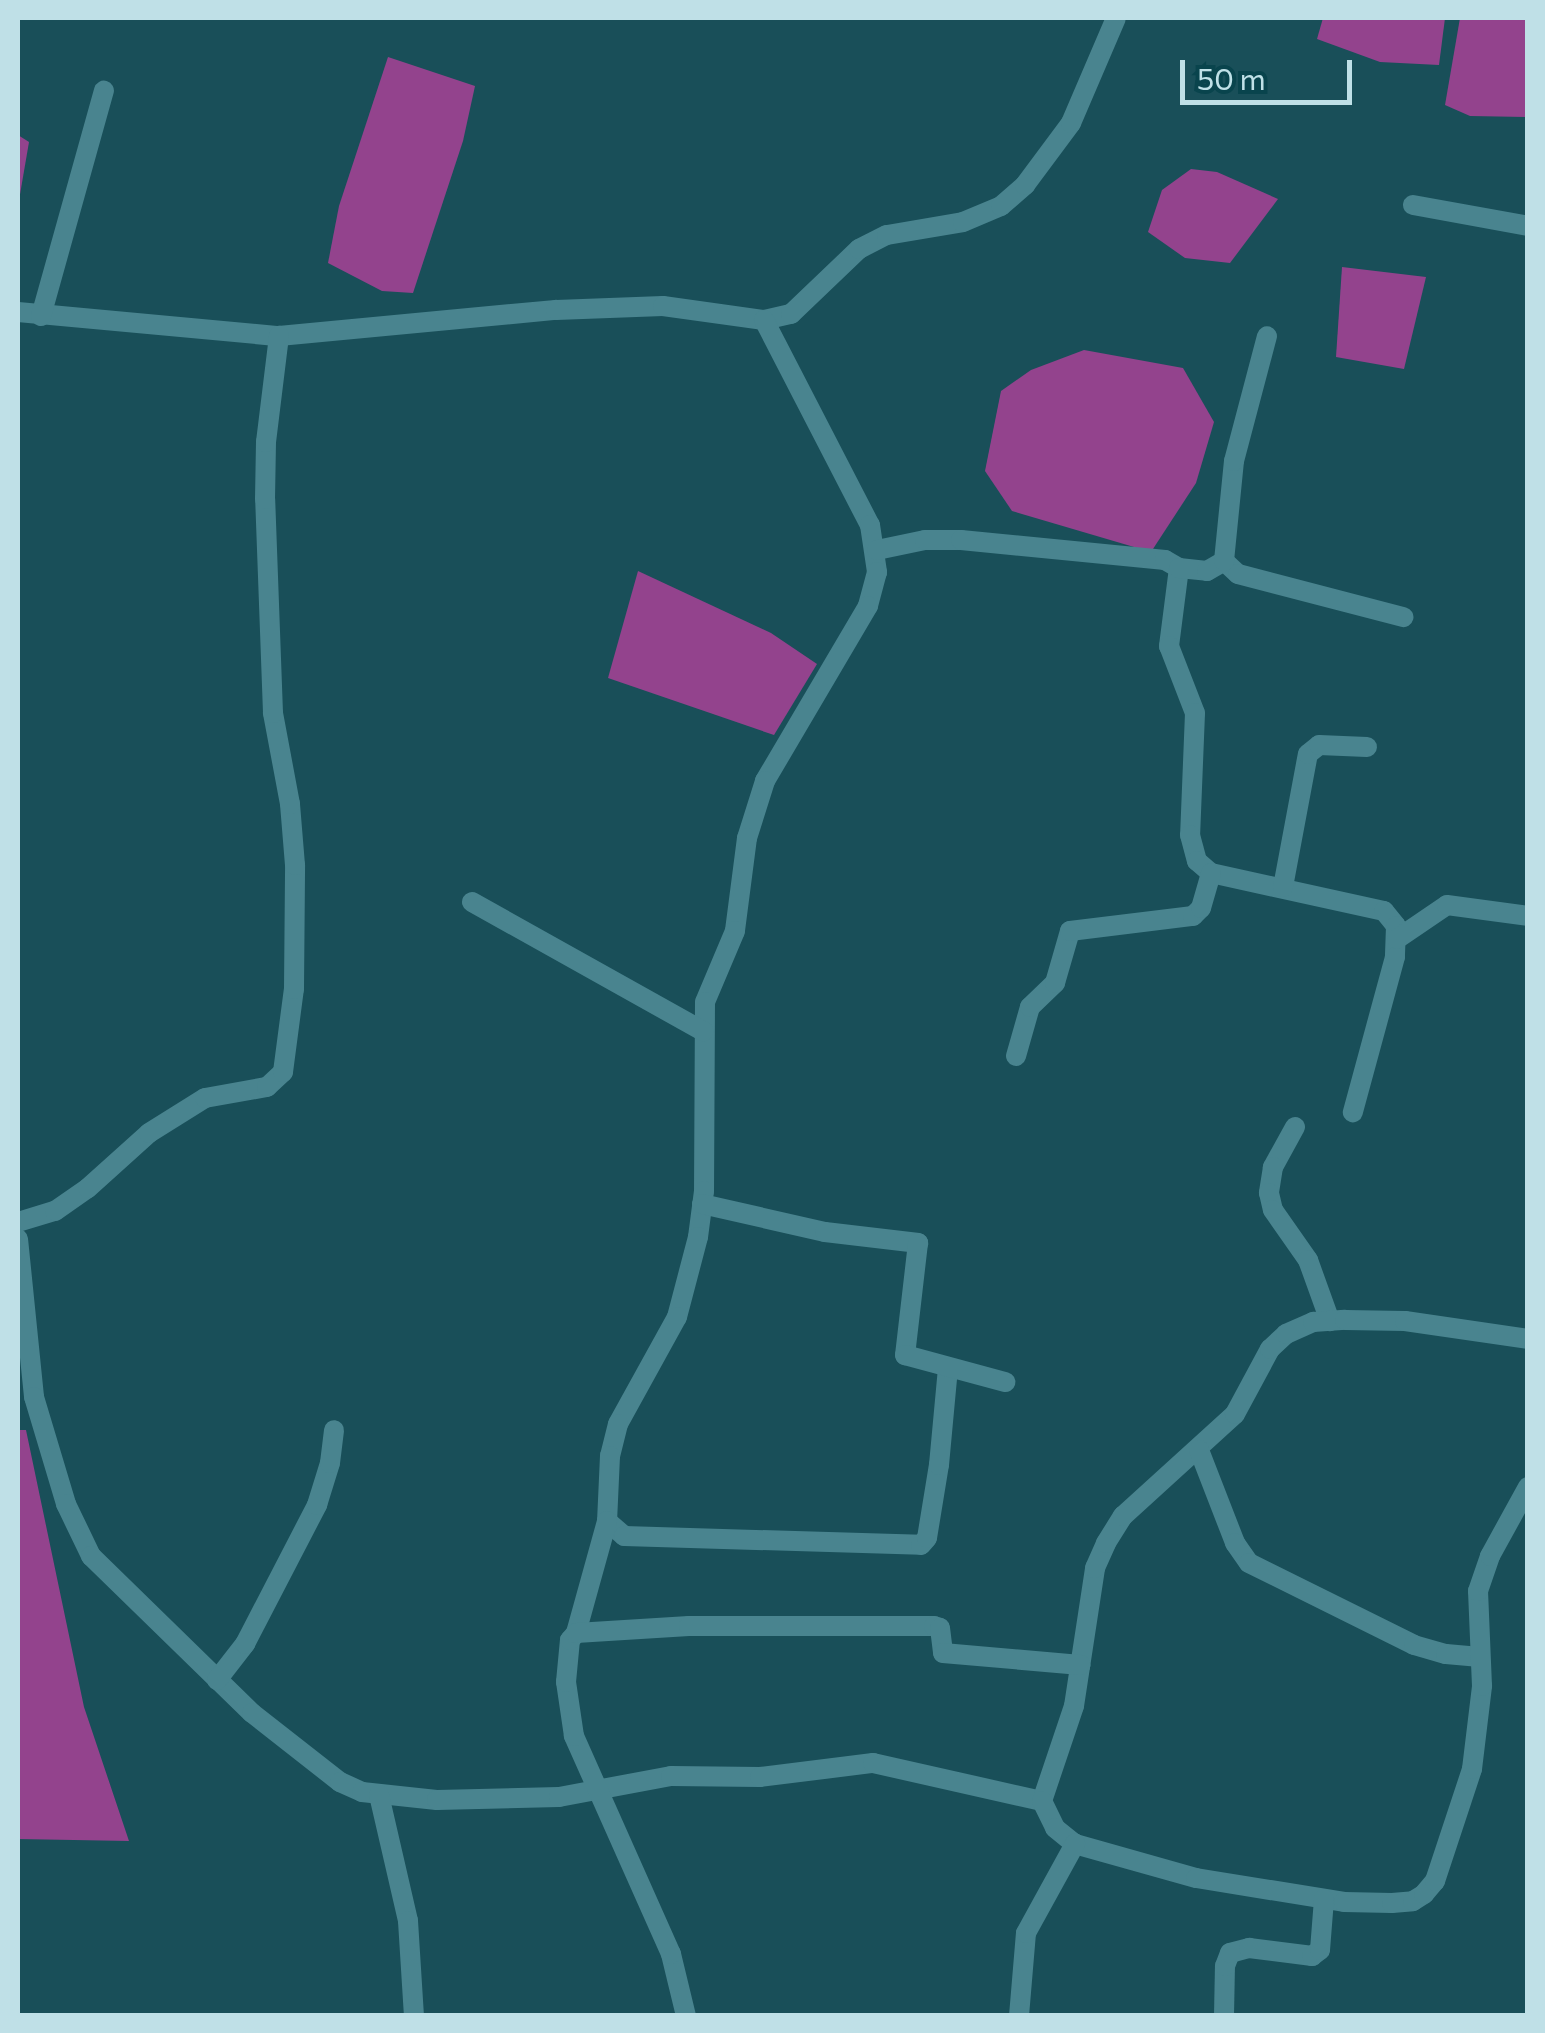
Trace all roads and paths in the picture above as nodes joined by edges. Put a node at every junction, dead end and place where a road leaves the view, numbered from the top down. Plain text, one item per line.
1 (1116, 18) edge
2 (104, 90) dead end
3 (1413, 205) dead end
4 (1528, 226) edge
5 (18, 312) edge
6 (41, 316) junction
7 (764, 320) junction
8 (279, 336) junction
9 (1266, 336) dead end
10 (877, 550) junction
11 (1224, 561) junction
12 (1179, 568) junction
13 (1402, 617) dead end
14 (1367, 747) dead end
15 (1211, 873) junction
16 (1284, 887) junction
17 (472, 902) dead end
18 (1528, 916) edge
19 (1397, 939) junction
20 (704, 1031) junction
21 (1016, 1056) dead end
22 (1353, 1112) dead end
23 (1295, 1128) dead end
24 (702, 1204) junction
25 (18, 1222) edge
26 (18, 1239) edge
27 (1330, 1321) junction
28 (1528, 1339) edge
29 (948, 1368) junction
30 (1005, 1382) dead end
31 (334, 1430) dead end
32 (1198, 1450) junction
33 (1528, 1487) edge
34 (606, 1521) junction
35 (576, 1633) junction
36 (1480, 1657) junction
37 (1080, 1665) junction
38 (217, 1680) junction
39 (599, 1791) junction
40 (378, 1794) junction
41 (1042, 1801) junction
42 (1076, 1844) junction
43 (1324, 1899) junction
44 (414, 2016) edge
45 (686, 2016) edge
46 (1019, 2016) edge
47 (1224, 2016) edge

1 - 7 street
2 - 6 street
3 - 4 street
5 - 6 street
6 - 8 street
7 - 8 street
7 - 10 street
8 - 25 street
9 - 11 street
10 - 12 street
10 - 20 street
11 - 12 street
11 - 13 street
12 - 15 street
14 - 16 street
15 - 16 street
15 - 21 street
16 - 19 street
17 - 20 street
18 - 19 street
19 - 22 street
20 - 24 street
23 - 27 street
24 - 29 street
24 - 34 street
26 - 38 street
27 - 28 street
27 - 32 street
29 - 30 street
29 - 34 street
31 - 38 street
32 - 36 street
32 - 37 street
33 - 36 street
34 - 35 street
35 - 37 street
35 - 39 street
36 - 43 street
37 - 41 street
38 - 40 street
39 - 40 street
39 - 41 street
39 - 45 street
40 - 44 street
41 - 42 street
42 - 43 street
42 - 46 street
43 - 47 street

